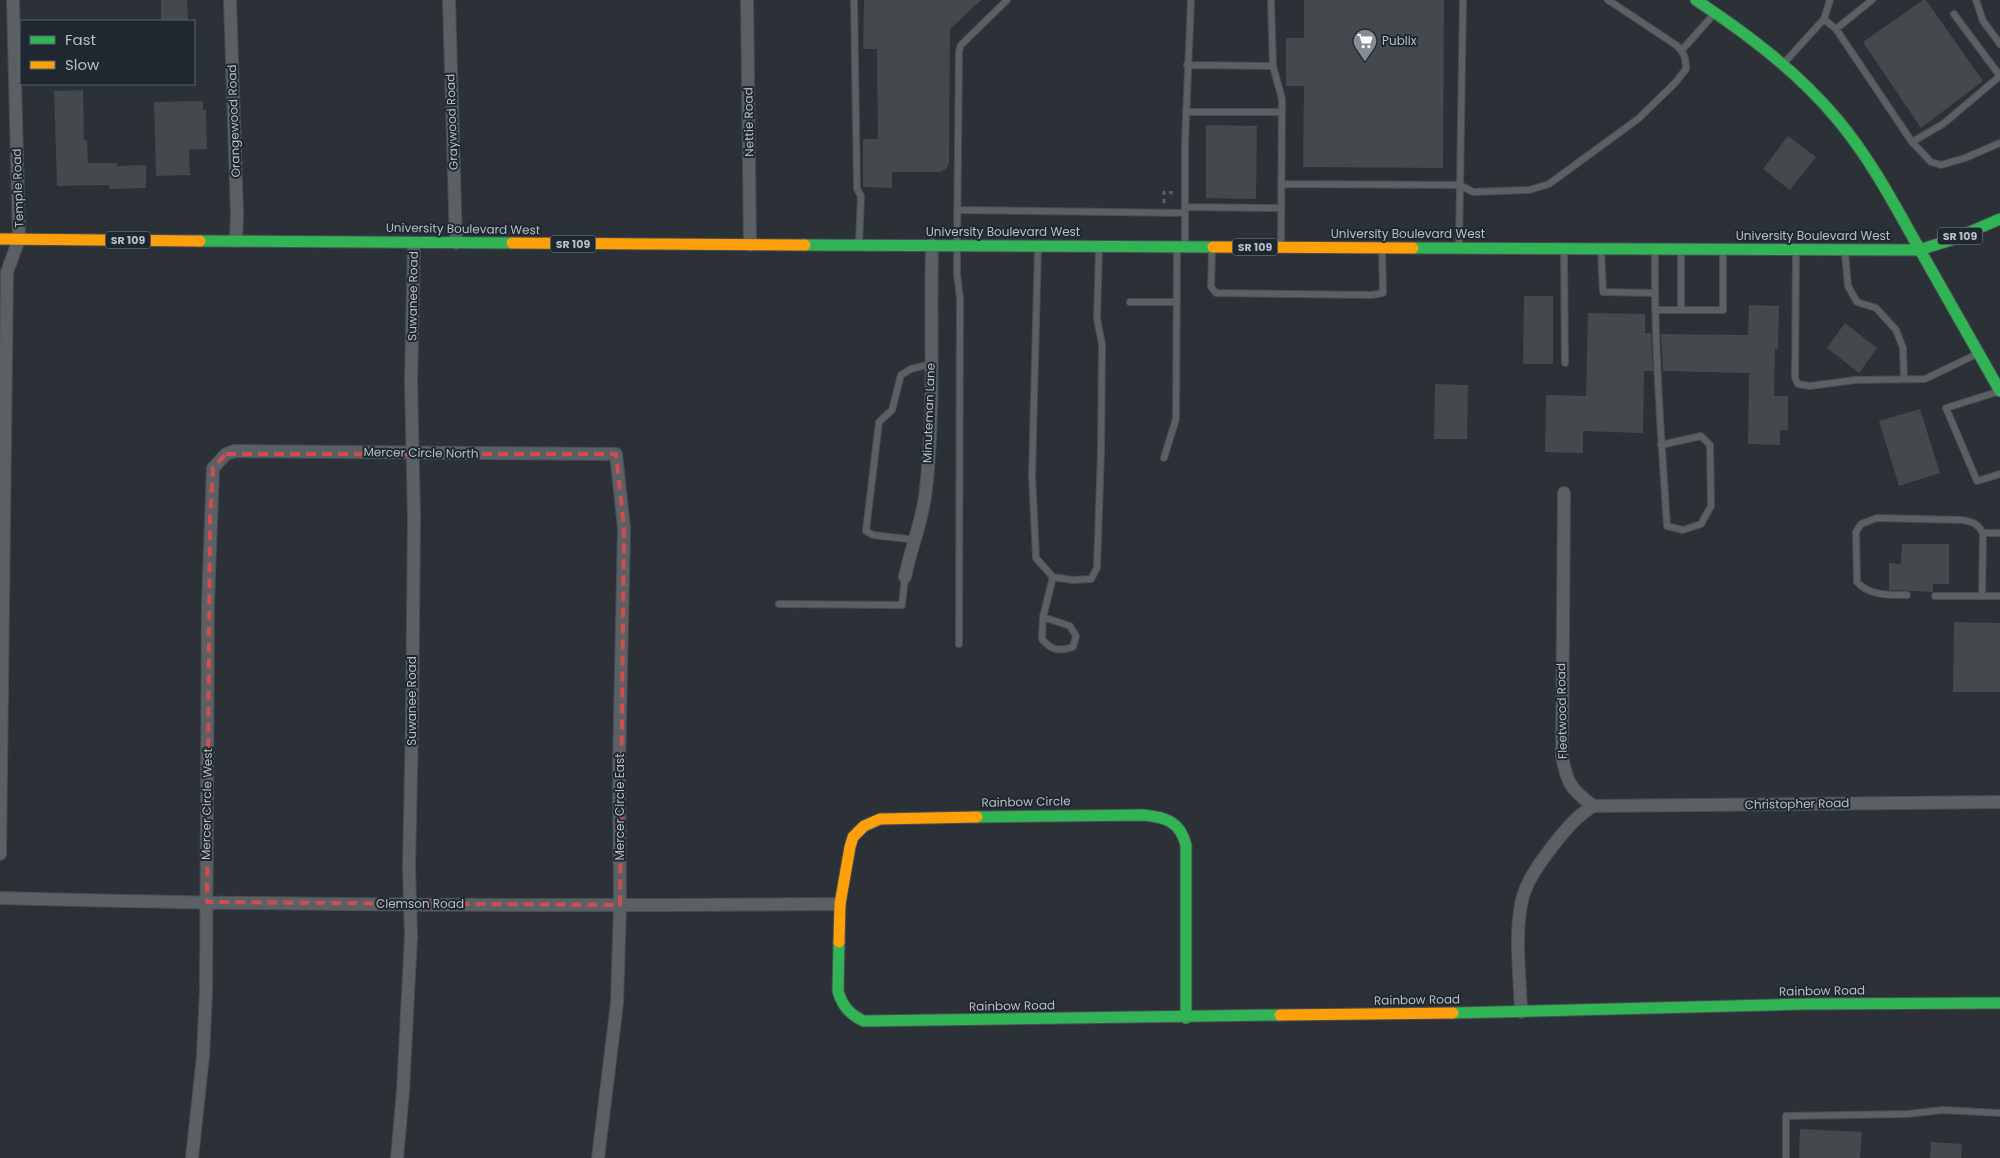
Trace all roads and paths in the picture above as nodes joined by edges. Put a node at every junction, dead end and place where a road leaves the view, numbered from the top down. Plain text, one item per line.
1 (13, 0) edge
2 (230, 0) edge
3 (449, 0) edge
4 (747, 0) edge
5 (854, 0) edge
6 (1007, 0) edge
7 (1190, 0) edge
8 (1271, 0) edge
9 (1463, 0) edge
10 (1608, 0) edge
11 (1696, 0) edge
12 (1830, 0) edge
13 (1872, 0) edge
14 (1976, 0) edge
15 (1710, 7) edge
16 (1954, 14) dead end
17 (1824, 19) junction
18 (1836, 29) junction
19 (2000, 44) edge
20 (1682, 50) junction
21 (1783, 64) junction
22 (1187, 65) junction
23 (1274, 66) junction
24 (2000, 76) edge
25 (1186, 112) junction
26 (1282, 112) junction
27 (1912, 142) junction
28 (2000, 143) edge
29 (1281, 184) junction
30 (1460, 186) junction
31 (1175, 193) dead end
32 (1164, 204) dead end
33 (1281, 208) junction
34 (957, 210) junction
35 (1185, 210) junction
36 (2000, 218) edge
37 (0, 239) edge
38 (19, 240) junction
39 (236, 242) junction
40 (414, 243) junction
41 (456, 243) junction
42 (750, 245) junction
43 (859, 245) junction
44 (932, 245) junction
45 (956, 246) junction
46 (1038, 246) junction
47 (1099, 246) junction
48 (1181, 246) junction
49 (1212, 247) junction
50 (1281, 247) junction
51 (1382, 248) junction
52 (1459, 248) junction
53 (1564, 248) junction
54 (1601, 248) junction
55 (1655, 248) junction
56 (1681, 249) junction
57 (1722, 249) junction
58 (1796, 249) junction
59 (1844, 250) junction
60 (1919, 250) junction
61 (1655, 293) junction
62 (1130, 302) dead end
63 (1177, 302) junction
64 (1654, 310) junction
65 (1681, 310) junction
66 (1979, 354) junction
67 (1565, 363) dead end
68 (931, 364) junction
69 (1904, 379) junction
70 (2000, 391) edge
71 (1661, 445) junction
72 (413, 453) junction
73 (226, 454) joint
74 (616, 454) joint
75 (1164, 458) dead end
76 (2000, 474) edge
77 (1564, 493) dead end
78 (2000, 533) edge
79 (1983, 534) junction
80 (916, 540) junction
81 (905, 577) joint
82 (1053, 577) junction
83 (1907, 595) dead end
84 (1935, 596) dead end
85 (1982, 596) junction
86 (2000, 596) edge
87 (779, 604) dead end
88 (1043, 617) junction
89 (959, 644) dead end
90 (2000, 802) edge
91 (1593, 806) junction
92 (0, 854) edge
93 (0, 898) edge
94 (207, 902) junction
95 (410, 904) junction
96 (840, 904) junction
97 (620, 906) junction
98 (841, 1003) joint
99 (2000, 1003) edge
100 (1521, 1012) junction
101 (1186, 1018) junction
102 (2000, 1113) edge
103 (192, 1158) edge
104 (397, 1158) edge
105 (598, 1158) edge
106 (1786, 1158) edge

1 - 38 street, Temple Road
2 - 39 street, Orangewood Road
3 - 41 street, Graywood Road
4 - 42 street, Nettie Road
5 - 43 lane
6 - 34 lane
7 - 22 lane
8 - 23 lane
9 - 30 lane
10 - 20 lane
11 - 15 main road
12 - 17 lane
13 - 18 lane
14 - 19 lane
15 - 20 lane
15 - 21 main road
16 - 24 lane
17 - 18 lane
17 - 21 lane
18 - 27 lane
20 - 30 lane
21 - 60 main road
22 - 23 lane
22 - 25 lane
23 - 26 lane
24 - 27 lane
25 - 26 lane
25 - 35 lane
26 - 29 lane
27 - 28 lane
29 - 30 lane
29 - 33 lane
30 - 52 lane
31 - 32 path
33 - 35 lane
33 - 50 lane
34 - 35 lane
34 - 45 lane
35 - 48 lane
36 - 60 main road, University Boulevard West / SR 109
37 - 38 main road, University Boulevard West / SR 109
38 - 39 main road, University Boulevard West / SR 109
38 - 92 street, Temple Road
39 - 40 main road, University Boulevard West / SR 109
40 - 41 main road, University Boulevard West / SR 109
40 - 72 street, Suwanee Road
41 - 42 main road, University Boulevard West / SR 109
42 - 43 main road, University Boulevard West / SR 109
43 - 44 main road, University Boulevard West / SR 109
44 - 45 main road, University Boulevard West / SR 109
44 - 68 street, Minuteman Lane
45 - 46 main road, University Boulevard West / SR 109
45 - 89 lane
46 - 47 main road, University Boulevard West / SR 109
46 - 82 lane
47 - 48 main road, University Boulevard West / SR 109
47 - 82 lane
48 - 49 main road, University Boulevard West / SR 109
48 - 63 lane
49 - 50 main road, University Boulevard West / SR 109
49 - 51 lane
50 - 51 main road, University Boulevard West / SR 109
51 - 52 main road, University Boulevard West / SR 109
52 - 53 main road, University Boulevard West / SR 109
53 - 54 main road, University Boulevard West / SR 109
53 - 67 lane
54 - 55 main road, University Boulevard West / SR 109
54 - 61 lane
55 - 56 main road, University Boulevard West / SR 109
55 - 61 lane
56 - 57 main road, University Boulevard West / SR 109
56 - 65 lane
57 - 58 main road, University Boulevard West / SR 109
57 - 65 lane
58 - 59 main road, University Boulevard West / SR 109
58 - 69 lane
59 - 60 main road, University Boulevard West / SR 109
59 - 69 lane
60 - 66 main road
61 - 64 lane
62 - 63 lane
63 - 75 lane
64 - 65 lane
64 - 71 lane
66 - 69 lane
66 - 70 main road
68 - 80 street, Minuteman Lane
68 - 80 lane
70 - 76 lane
71 - 71 lane
72 - 73 street, Mercer Circle North
72 - 74 street, Mercer Circle North
72 - 95 street, Suwanee Road
73 - 94 street, Mercer Circle West
74 - 97 street, Mercer Circle East
77 - 91 street, Fleetwood Road
78 - 79 lane
79 - 83 lane
79 - 85 lane
80 - 81 street, Minuteman Lane
81 - 87 lane
82 - 88 lane
84 - 85 lane
85 - 86 lane
88 - 88 lane
90 - 91 street, Christopher Road
91 - 100 street
93 - 94 street, Clemson Road
94 - 95 street, Clemson Road
94 - 103 street, Mercer Circle West
95 - 97 street, Clemson Road
95 - 104 street, Suwanee Road
96 - 97 street, Clemson Road
96 - 98 main road, Rainbow Circle
96 - 101 main road, Rainbow Circle
97 - 105 street, Mercer Circle East
98 - 101 main road, Rainbow Road
99 - 100 main road, Rainbow Road
100 - 101 main road, Rainbow Road
102 - 106 lane

